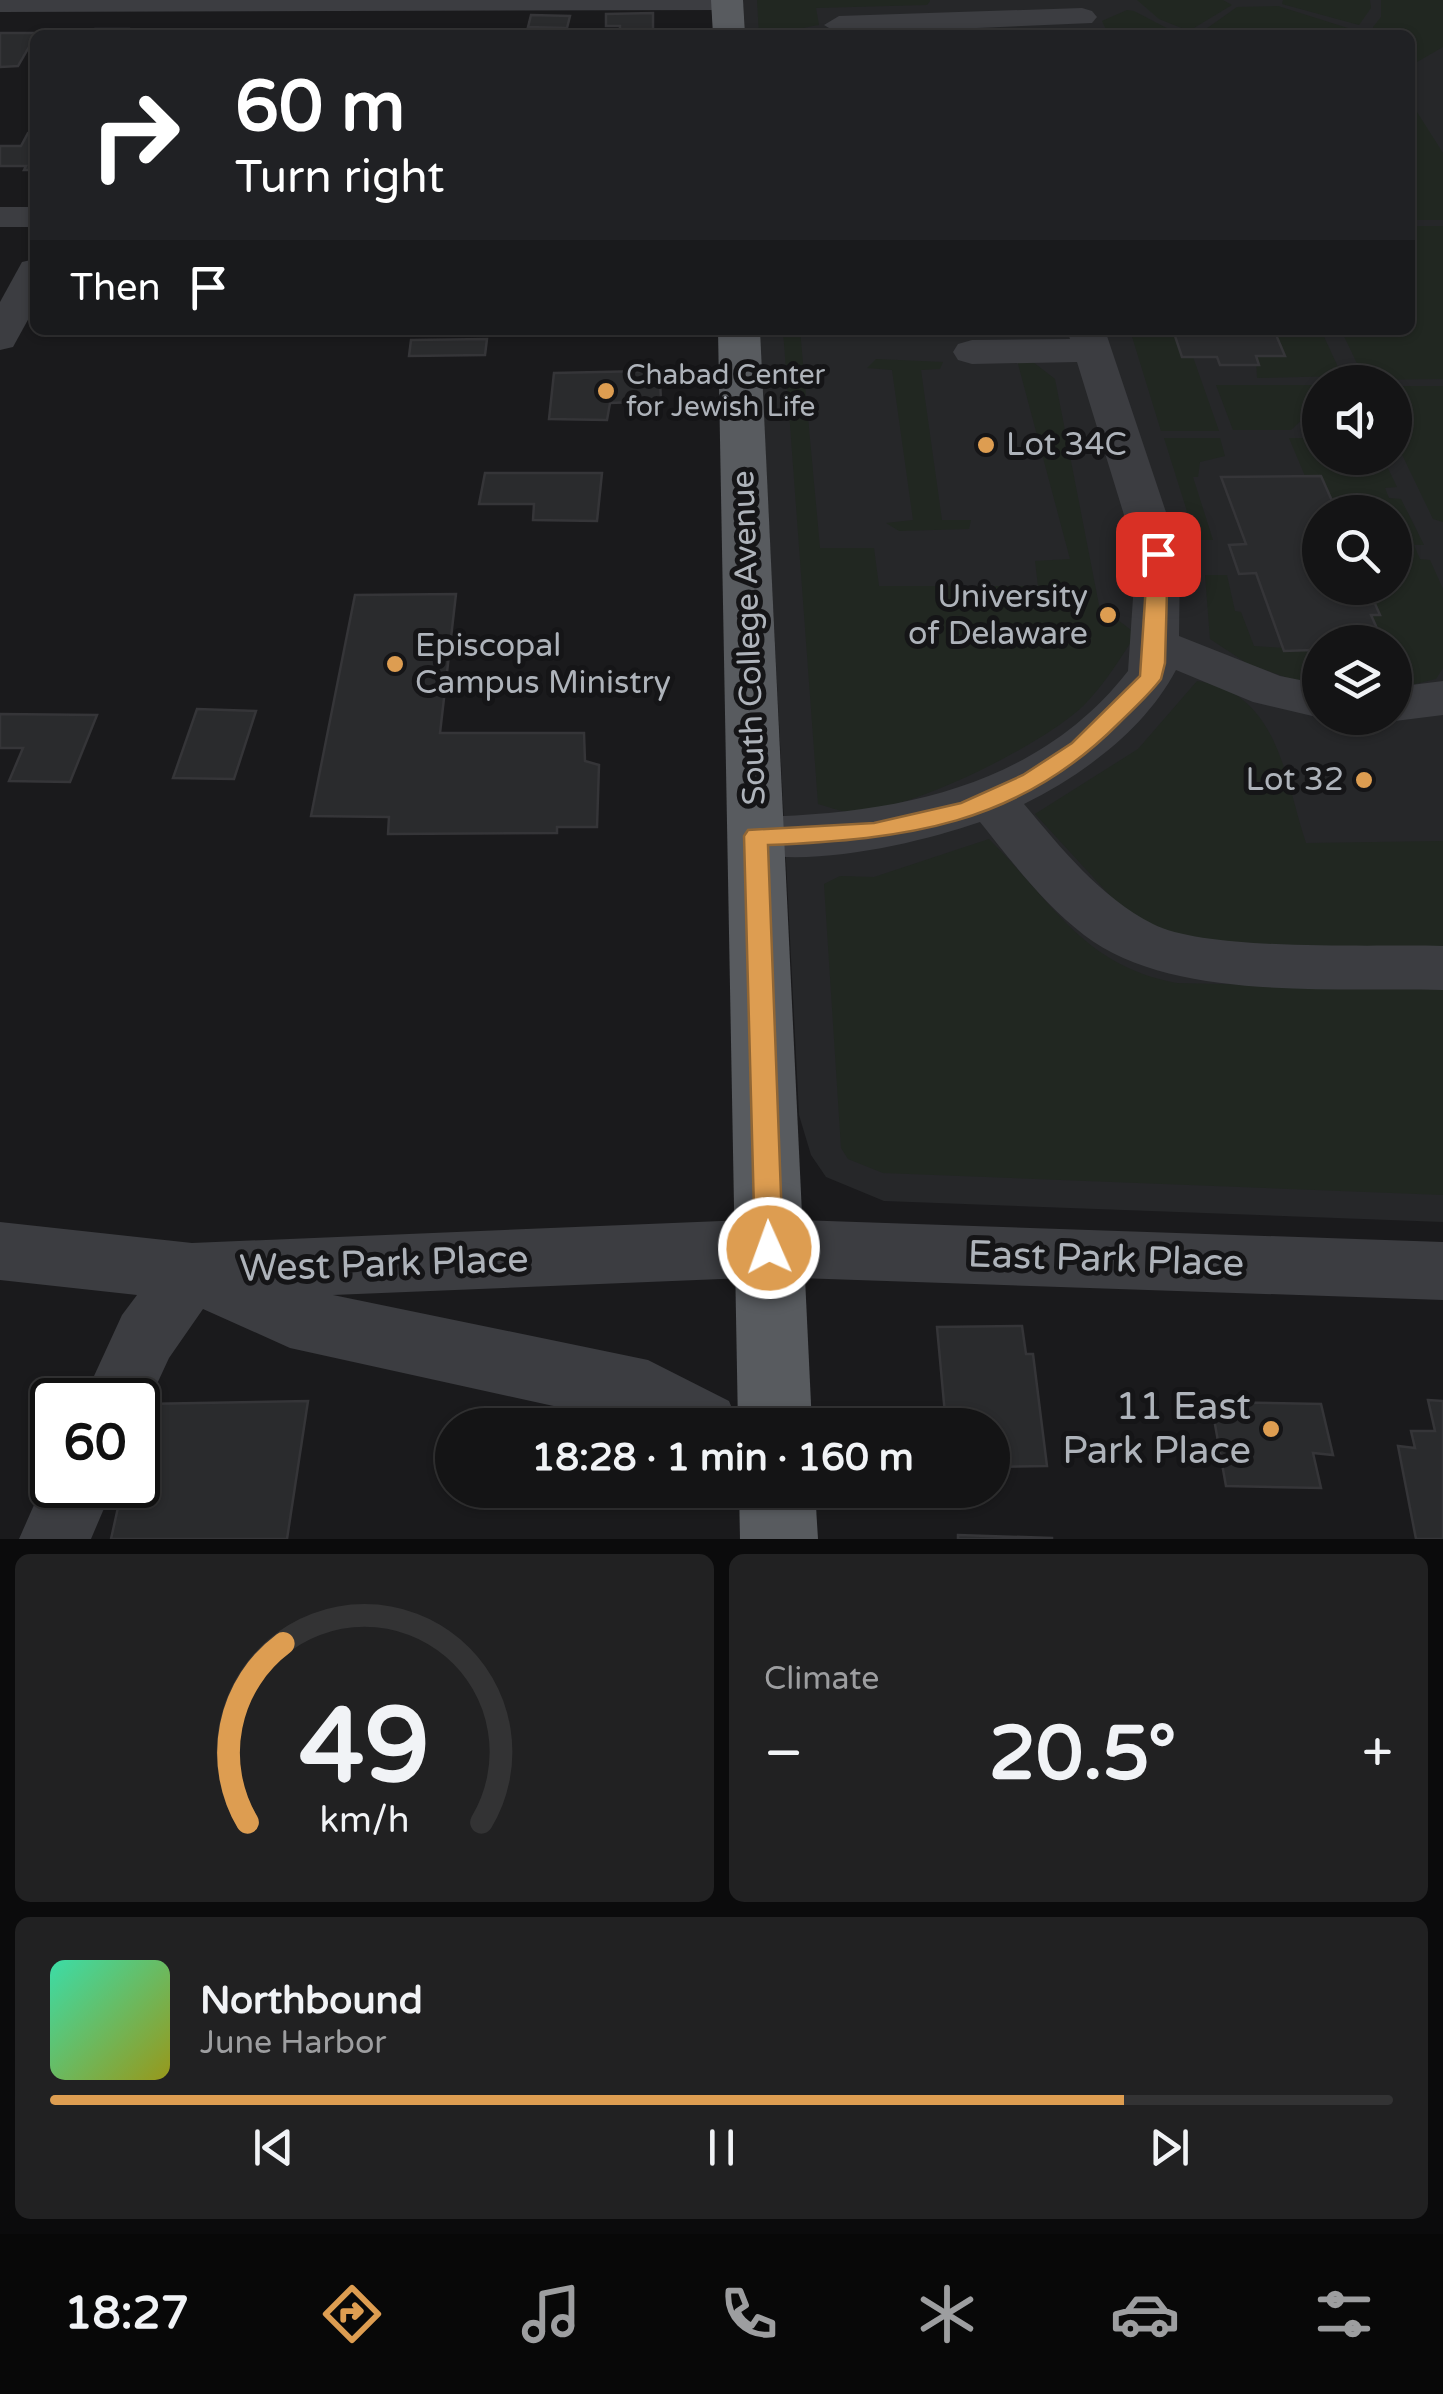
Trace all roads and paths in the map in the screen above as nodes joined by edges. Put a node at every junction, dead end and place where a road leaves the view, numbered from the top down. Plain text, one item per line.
1 (728, 0) edge
2 (0, 3) edge
3 (1082, 17) dead end
4 (839, 25) dead end
5 (992, 27) edge
6 (729, 30) edge
7 (0, 217) edge
8 (30, 217) edge
9 (30, 280) edge
10 (739, 335) edge
11 (0, 339) edge
12 (1089, 340) edge
13 (972, 352) dead end
14 (1156, 644) junction
15 (1302, 698) edge
16 (1443, 698) edge
17 (1412, 702) edge
18 (992, 801) junction
19 (756, 836) junction
20 (1443, 968) edge
21 (769, 1248) junction
22 (0, 1251) edge
23 (1443, 1271) edge
24 (192, 1272) junction
25 (127, 1378) edge
26 (674, 1408) edge
27 (774, 1408) edge
28 (69, 1508) edge
29 (55, 1539) edge

1 - 2 street
1 - 6 main road
3 - 5 street
4 - 5 street
7 - 8 street
9 - 11 street
10 - 19 main road, South College Avenue
12 - 13 street
12 - 14 street
14 - 15 street
14 - 18 street
16 - 17 street
18 - 19 street
18 - 20 street
19 - 21 main road, South College Avenue
21 - 23 street, East Park Place
21 - 24 street, West Park Place
21 - 27 main road, South College Avenue
22 - 24 street, West Park Place
24 - 25 street
24 - 26 street
28 - 29 street

